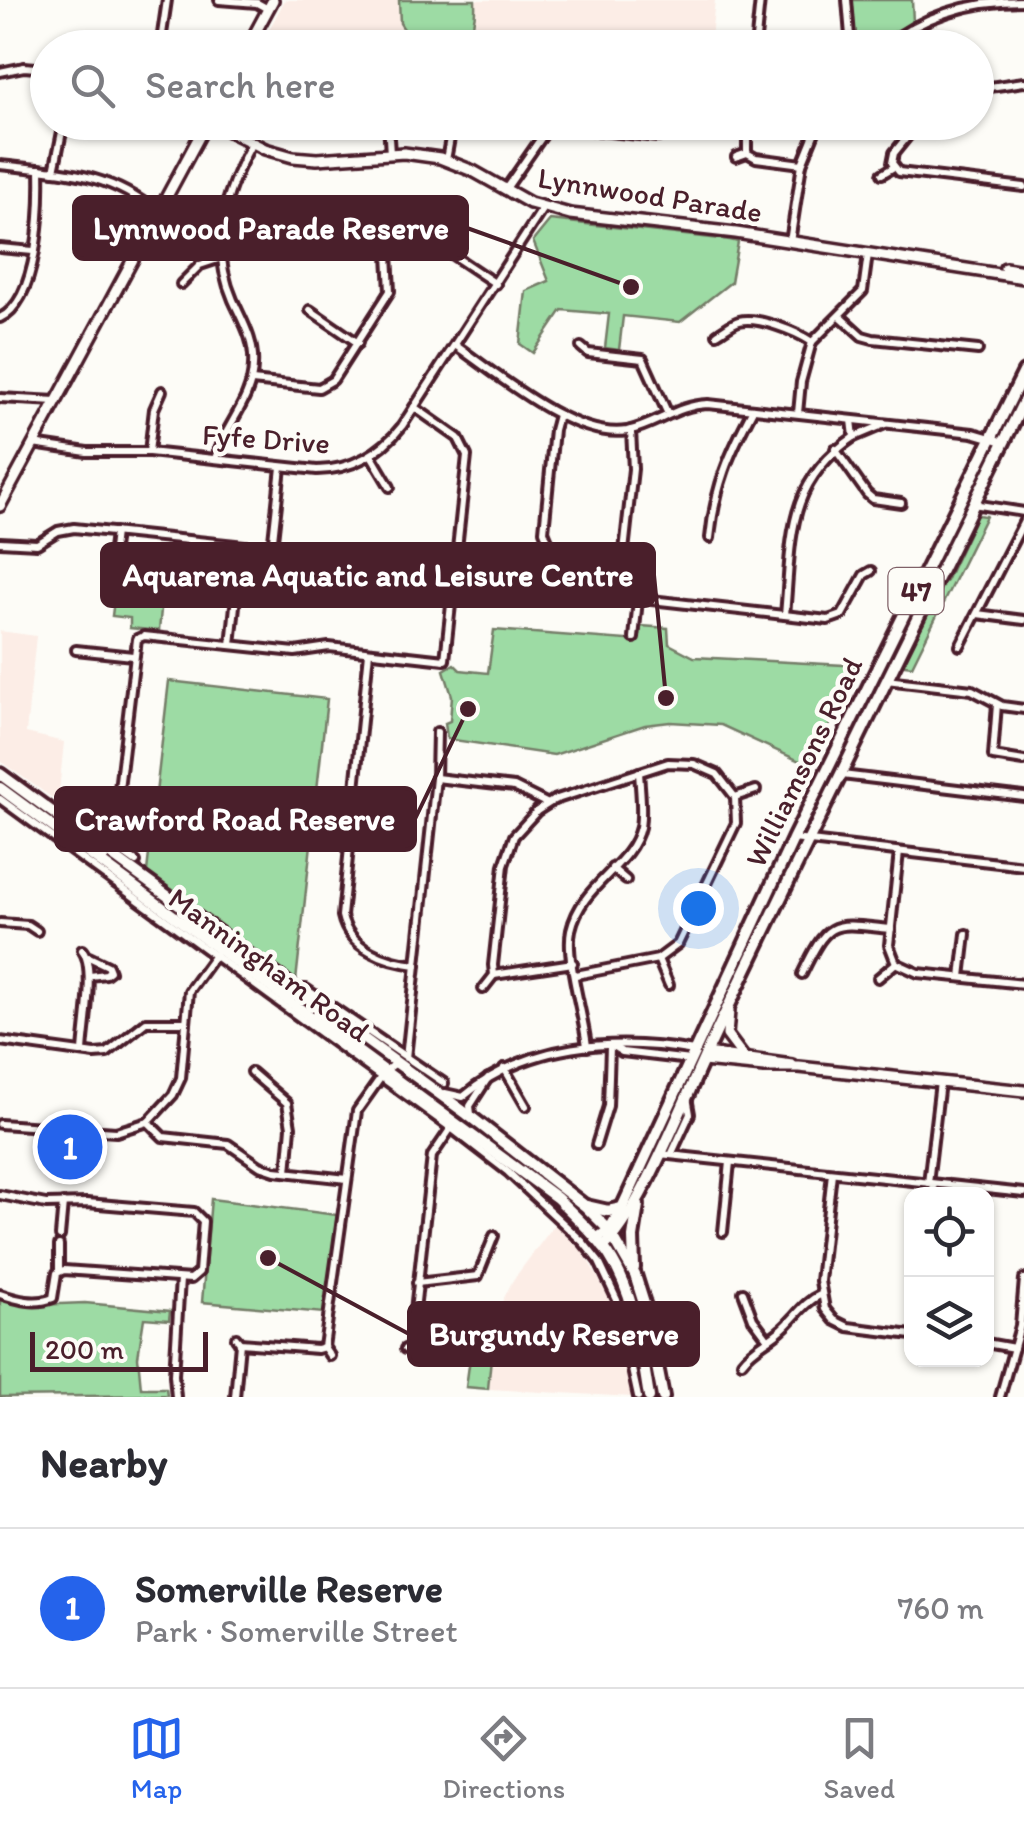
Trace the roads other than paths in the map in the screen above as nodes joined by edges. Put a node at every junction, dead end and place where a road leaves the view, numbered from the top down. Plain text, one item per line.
1 (165, 0) edge
2 (219, 0) edge
3 (760, 0) edge
4 (847, 0) edge
5 (1024, 1) edge
6 (269, 7) edge
7 (162, 30) edge
8 (257, 30) edge
9 (757, 30) edge
10 (850, 30) edge
11 (912, 30) edge
12 (30, 66) edge
13 (0, 72) edge
14 (1024, 82) edge
15 (994, 86) edge
16 (61, 140) edge
17 (199, 140) edge
18 (246, 140) edge
19 (389, 140) edge
20 (450, 140) edge
21 (538, 140) edge
22 (747, 140) edge
23 (812, 140) edge
24 (904, 140) edge
25 (252, 143) junction
26 (747, 153) junction
27 (390, 154) junction
28 (736, 157) dead end
29 (446, 160) junction
30 (802, 164) junction
31 (0, 165) edge
32 (894, 167) junction
33 (50, 170) junction
34 (882, 174) dead end
35 (1024, 187) edge
36 (505, 191) junction
37 (543, 208) junction
38 (160, 210) junction
39 (221, 226) junction
40 (388, 236) junction
41 (790, 242) junction
42 (0, 248) edge
43 (33, 252) junction
44 (868, 254) junction
45 (221, 258) junction
46 (1024, 274) edge
47 (180, 284) dead end
48 (496, 284) junction
49 (310, 310) dead end
50 (840, 316) junction
51 (0, 318) edge
52 (717, 334) dead end
53 (812, 342) junction
54 (358, 343) junction
55 (455, 345) junction
56 (581, 347) dead end
57 (978, 350) dead end
58 (1024, 372) edge
59 (252, 381) junction
60 (162, 391) dead end
61 (0, 398) edge
62 (1024, 402) edge
63 (54, 405) junction
64 (414, 408) junction
65 (753, 408) junction
66 (668, 412) junction
67 (798, 413) junction
68 (558, 414) junction
69 (852, 420) junction
70 (886, 423) junction
71 (632, 430) junction
72 (854, 437) junction
73 (992, 437) junction
74 (1004, 442) junction
75 (34, 444) junction
76 (835, 449) junction
77 (149, 452) junction
78 (371, 455) junction
79 (216, 460) junction
80 (281, 467) junction
81 (390, 487) dead end
82 (902, 504) dead end
83 (973, 504) junction
84 (0, 506) edge
85 (1024, 512) edge
86 (1024, 521) edge
87 (115, 532) junction
88 (710, 538) dead end
89 (1016, 538) junction
90 (0, 542) edge
91 (1024, 543) edge
92 (241, 546) junction
93 (272, 549) junction
94 (456, 568) junction
95 (560, 568) junction
96 (871, 571) dead end
97 (109, 585) dead end
98 (526, 596) dead end
99 (619, 597) junction
100 (638, 600) junction
101 (977, 614) junction
102 (785, 616) junction
103 (1024, 620) edge
104 (634, 638) dead end
105 (230, 646) junction
106 (960, 646) dead end
107 (76, 650) dead end
108 (369, 652) junction
109 (133, 656) junction
110 (879, 678) junction
111 (997, 704) junction
112 (1024, 708) edge
113 (437, 732) dead end
114 (1024, 761) edge
115 (639, 772) junction
116 (0, 774) edge
117 (838, 774) junction
118 (436, 778) junction
119 (0, 788) edge
120 (756, 790) dead end
121 (735, 797) junction
122 (1024, 797) edge
123 (0, 800) edge
124 (546, 804) junction
125 (61, 809) dead end
126 (793, 839) junction
127 (806, 841) junction
128 (899, 852) junction
129 (108, 853) junction
130 (136, 862) dead end
131 (1024, 866) edge
132 (612, 868) junction
133 (626, 880) dead end
134 (0, 923) edge
135 (891, 929) junction
136 (37, 931) dead end
137 (966, 934) dead end
138 (218, 945) junction
139 (82, 950) dead end
140 (89, 957) junction
141 (658, 959) junction
142 (573, 963) junction
143 (896, 963) junction
144 (416, 964) junction
145 (802, 974) dead end
146 (494, 975) junction
147 (90, 976) junction
148 (576, 976) junction
149 (961, 977) junction
150 (878, 978) dead end
151 (1024, 984) edge
152 (669, 985) dead end
153 (483, 989) dead end
154 (730, 1004) junction
155 (185, 1022) junction
156 (0, 1041) edge
157 (587, 1046) junction
158 (612, 1047) junction
159 (84, 1052) junction
160 (698, 1056) junction
161 (744, 1056) junction
162 (401, 1060) junction
163 (415, 1064) junction
164 (800, 1067) junction
165 (504, 1068) junction
166 (251, 1072) dead end
167 (383, 1074) junction
168 (415, 1076) junction
169 (489, 1076) junction
170 (939, 1082) junction
171 (444, 1083) dead end
172 (426, 1085) junction
173 (1024, 1091) edge
174 (526, 1106) dead end
175 (452, 1111) junction
176 (473, 1119) junction
177 (148, 1122) junction
178 (0, 1124) edge
179 (451, 1128) junction
180 (596, 1146) dead end
181 (665, 1154) junction
182 (730, 1162) junction
183 (508, 1166) junction
184 (286, 1172) junction
185 (832, 1173) junction
186 (347, 1179) junction
187 (931, 1184) junction
188 (931, 1187) edge
189 (641, 1190) junction
190 (1024, 1194) edge
191 (0, 1196) edge
192 (63, 1204) junction
193 (585, 1206) junction
194 (622, 1208) junction
195 (723, 1232) dead end
196 (612, 1234) junction
197 (494, 1236) dead end
198 (603, 1248) junction
199 (59, 1270) junction
200 (635, 1275) junction
201 (180, 1278) junction
202 (1024, 1279) edge
203 (418, 1283) junction
204 (743, 1292) dead end
205 (0, 1294) edge
206 (820, 1295) junction
207 (1022, 1326) edge
208 (904, 1334) edge
209 (768, 1339) junction
210 (994, 1344) edge
211 (463, 1345) dead end
212 (324, 1347) junction
213 (1014, 1348) junction
214 (330, 1356) dead end
215 (742, 1362) dead end
216 (176, 1397) edge
217 (235, 1397) edge
218 (638, 1397) edge
219 (648, 1397) edge
220 (663, 1397) edge
221 (1000, 1397) edge

1 - 7 street
2 - 6 street
3 - 9 street
4 - 10 street
5 - 11 street
6 - 8 main road
12 - 13 street
14 - 15 street
16 - 33 street
17 - 38 main road
18 - 25 main road, Lynnwood Parade
19 - 27 street
20 - 29 street
21 - 36 street
22 - 26 street
23 - 30 street
24 - 32 street
25 - 27 main road, Lynnwood Parade
25 - 39 street
26 - 28 street
26 - 30 street
27 - 29 main road, Lynnwood Parade
29 - 36 main road, Lynnwood Parade
30 - 41 street
31 - 33 street
32 - 34 street
32 - 35 street
33 - 38 street
33 - 43 street
36 - 37 main road, Lynnwood Parade
37 - 41 main road, Lynnwood Parade
37 - 48 street, Fyfe Drive
38 - 63 main road
39 - 40 street
39 - 45 street
40 - 48 street
40 - 54 street
41 - 44 main road, Lynnwood Parade
42 - 43 street
43 - 51 street
44 - 46 main road, Lynnwood Parade
44 - 50 street
45 - 47 street
45 - 59 street
48 - 55 street, Fyfe Drive
49 - 54 street
50 - 53 street
50 - 57 street
52 - 53 street
53 - 67 street
54 - 59 street
55 - 64 street, Fyfe Drive
55 - 68 street
56 - 66 street
58 - 73 main road, Williamsons Road / 47
59 - 79 street
60 - 77 street
61 - 63 street
62 - 74 main road, Williamsons Road / 47
63 - 75 main road
64 - 78 street, Fyfe Drive
64 - 94 street
65 - 66 street
65 - 67 street
65 - 88 street
66 - 71 street
67 - 69 street
68 - 71 street
68 - 95 street
69 - 70 street
69 - 72 street
70 - 72 street
70 - 73 street
71 - 99 street
72 - 76 street
73 - 74 street
73 - 110 main road, Williamsons Road / 47
74 - 83 main road, Williamsons Road / 47
75 - 77 street, Fyfe Drive
75 - 84 main road
76 - 82 street
76 - 102 street
77 - 79 street, Fyfe Drive
78 - 80 street, Fyfe Drive
78 - 81 street
79 - 80 street, Fyfe Drive
80 - 93 street
83 - 85 street
83 - 110 main road, Williamsons Road / 47
86 - 89 street
87 - 90 street
87 - 92 street
87 - 97 street
89 - 91 street
89 - 101 street
92 - 93 street
92 - 105 street
93 - 94 street
94 - 108 street
95 - 98 street
95 - 99 street
96 - 102 street
99 - 100 street
100 - 102 street
100 - 104 street
101 - 103 street
101 - 106 street
105 - 108 street
105 - 109 street
107 - 109 street
108 - 144 street
109 - 129 street
110 - 111 street
110 - 117 main road, Williamsons Road / 47
110 - 126 main road, Williamsons Road / 47
111 - 112 street
111 - 114 street
113 - 118 street
115 - 121 street
115 - 124 street
115 - 132 street
116 - 129 main road, Manningham Road
117 - 122 street
117 - 127 main road, Williamsons Road / 47
118 - 124 street
118 - 144 street
119 - 129 main road, Manningham Road
120 - 121 street
121 - 141 street
123 - 138 street, Manningham Road
124 - 146 street
125 - 129 street, Manningham Road
126 - 127 street
126 - 160 main road, Williamsons Road / 47
127 - 128 street
127 - 154 main road, Williamsons Road / 47
128 - 131 street
128 - 135 street
129 - 130 street, Manningham Road
129 - 138 main road, Manningham Road
132 - 133 street
132 - 142 street
134 - 136 street
135 - 143 street
135 - 145 street
137 - 149 street
138 - 155 street
138 - 162 main road, Manningham Road
138 - 167 main road, Manningham Road
139 - 140 street
140 - 147 street
140 - 147 street
141 - 148 street
141 - 152 street
142 - 146 street
142 - 148 street
143 - 149 street
143 - 150 street
144 - 162 street
146 - 153 street
147 - 159 street
148 - 157 street
149 - 151 street
154 - 160 main road, Williamsons Road / 47
154 - 161 main road
155 - 159 street
155 - 177 street
156 - 159 street
157 - 158 street
157 - 165 street
158 - 160 street
158 - 180 street
160 - 161 main road
160 - 164 main road
160 - 181 main road, Williamsons Road / 47
160 - 194 main road, Williamsons Road / 47
161 - 164 main road
162 - 163 street, Manningham Road
162 - 167 street
162 - 168 main road, Manningham Road
163 - 168 street
163 - 171 street, Manningham Road
164 - 170 main road
165 - 169 street
165 - 174 street
166 - 184 street
167 - 175 main road, Manningham Road
167 - 179 street, Manningham Road
167 - 186 street
168 - 172 main road, Manningham Road
169 - 172 street
169 - 176 street
170 - 173 main road
170 - 187 street
172 - 175 main road, Manningham Road
175 - 176 main road, Manningham Road
175 - 183 main road, Manningham Road
176 - 193 main road, Manningham Road
177 - 178 street
177 - 184 street
179 - 183 street, Manningham Road
179 - 203 street
181 - 182 street
181 - 189 main road, Williamsons Road / 47
182 - 185 street
182 - 195 street
183 - 198 main road, Manningham Road
183 - 218 street
184 - 186 street
185 - 187 street
185 - 206 street
186 - 212 street
187 - 188 street
187 - 190 street
189 - 196 main road, Williamsons Road / 47
189 - 200 main road
191 - 192 street
192 - 199 street
192 - 201 street
193 - 194 main road
193 - 196 main road, Manningham Road
194 - 196 main road, Williamsons Road / 47
196 - 198 main road, 47
196 - 200 main road, Manningham Road
197 - 203 street
198 - 219 main road
199 - 201 street
199 - 205 street
200 - 220 main road
201 - 216 street
202 - 207 street
203 - 211 street
204 - 209 street
206 - 208 street
206 - 209 street
207 - 213 street
209 - 215 street
210 - 213 street
212 - 214 street
212 - 217 street
213 - 221 street

